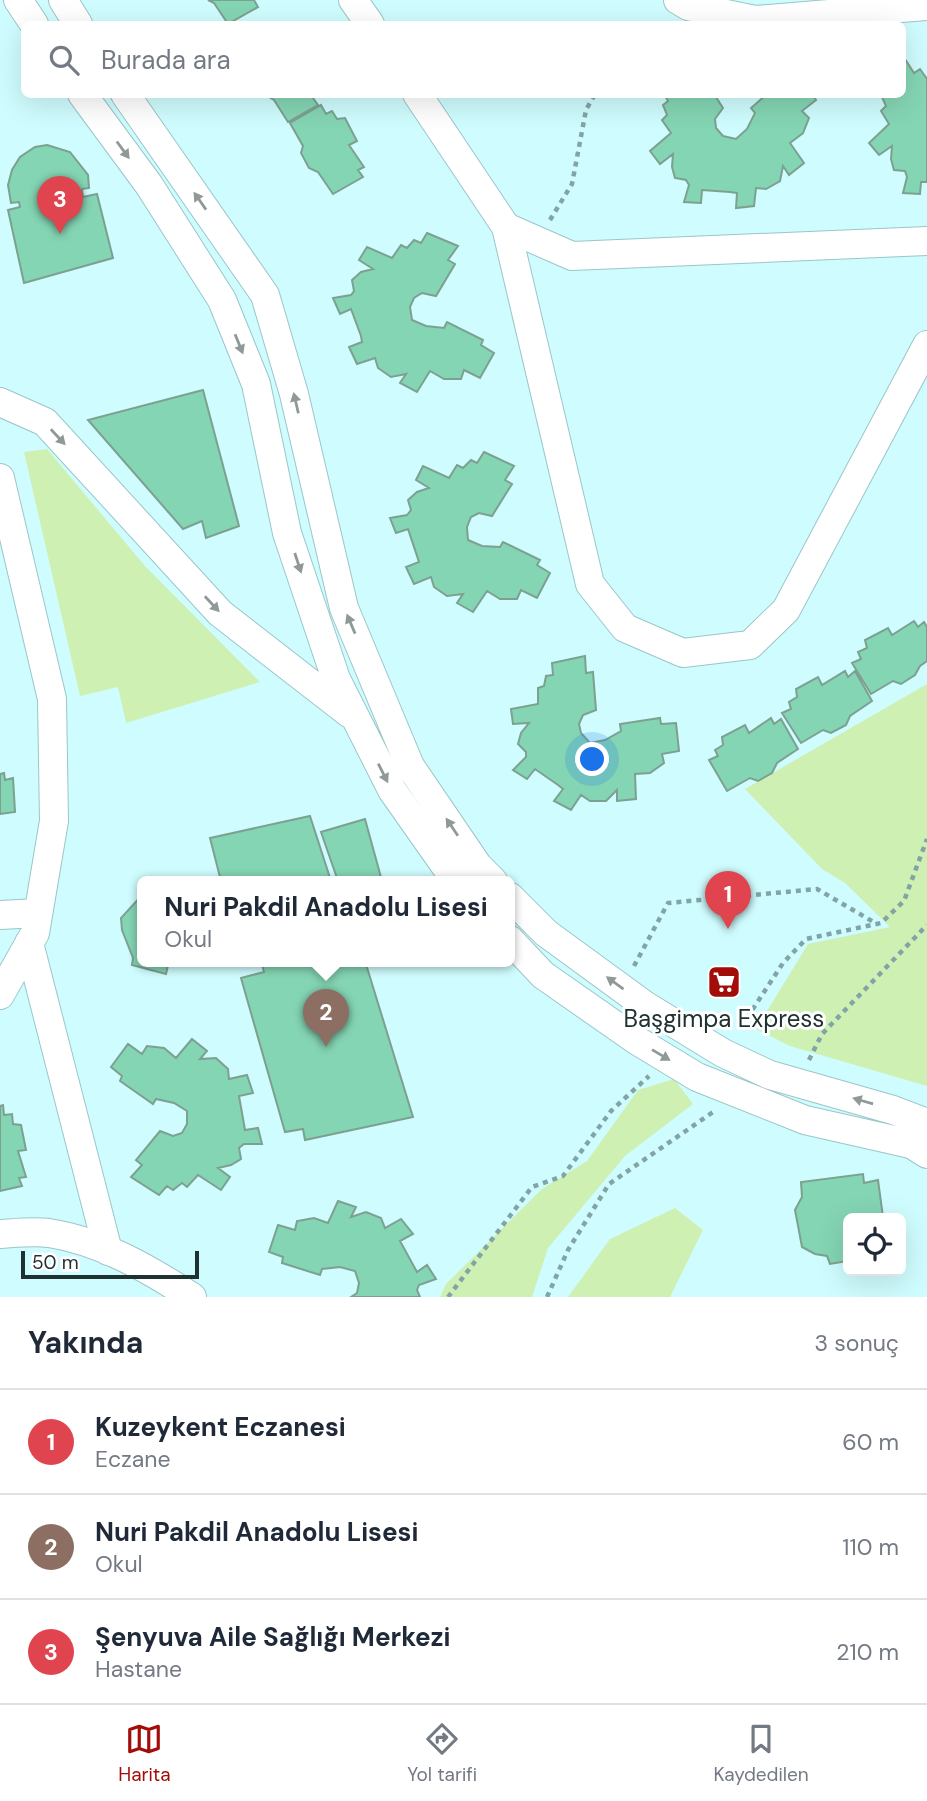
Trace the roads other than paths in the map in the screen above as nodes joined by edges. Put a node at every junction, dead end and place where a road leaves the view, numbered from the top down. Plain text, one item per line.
1 (11, 0) edge
2 (18, 0) edge
3 (63, 0) edge
4 (353, 0) edge
5 (678, 0) edge
6 (927, 6) edge
7 (0, 19) edge
8 (32, 21) edge
9 (76, 21) edge
10 (368, 21) edge
11 (85, 98) edge
12 (128, 98) edge
13 (420, 98) edge
14 (506, 228) junction
15 (927, 241) edge
16 (927, 345) edge
17 (0, 402) edge
18 (0, 478) edge
19 (356, 719) junction
20 (452, 876) edge
21 (488, 876) edge
22 (515, 902) edge
23 (38, 913) junction
24 (0, 915) edge
25 (29, 943) junction
26 (515, 945) edge
27 (0, 995) edge
28 (927, 1123) edge
29 (927, 1154) edge
30 (0, 1234) edge
31 (108, 1251) junction
32 (192, 1297) edge

1 - 7 street
2 - 8 street
3 - 9 street
4 - 10 street
5 - 6 street
11 -> 19 street
21 -> 12 street
13 - 14 street
14 - 15 street
14 - 16 street
17 -> 19 street
18 - 23 street
19 -> 20 street
28 -> 22 street
23 - 24 street
23 - 25 street
25 - 27 street
25 - 31 street
26 -> 29 street
30 - 31 street
31 - 32 street

